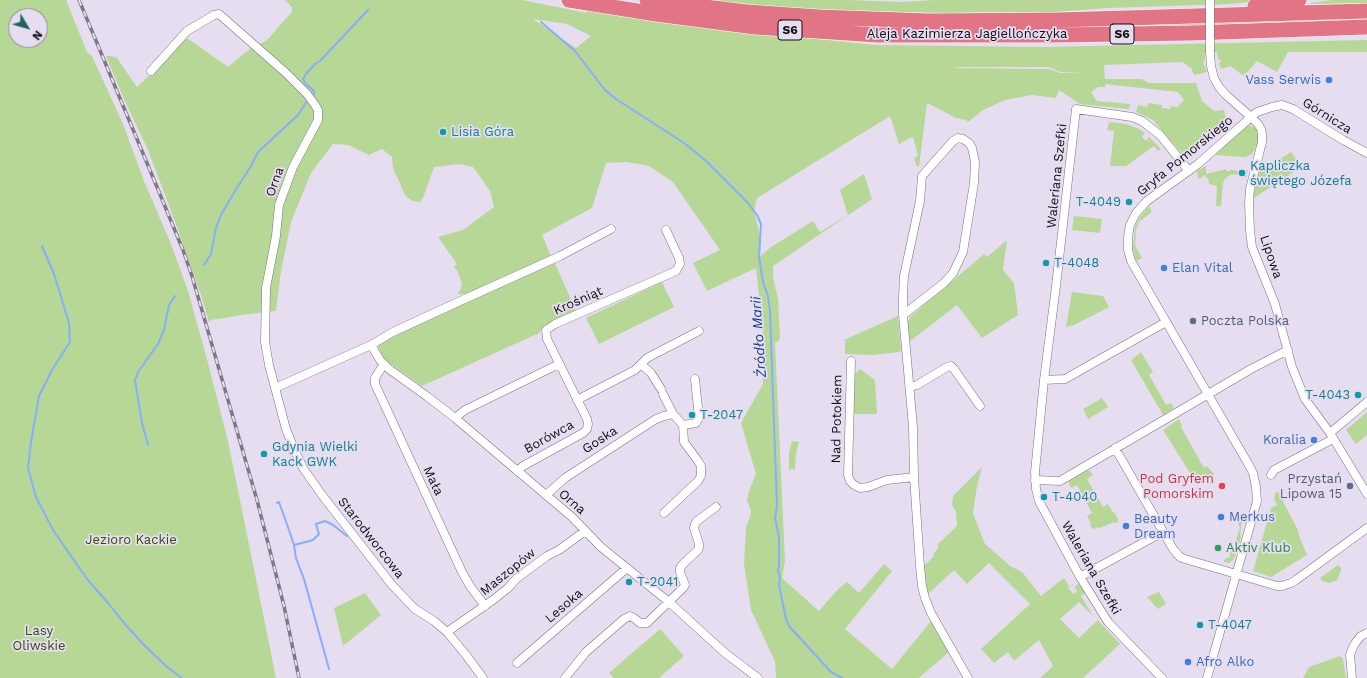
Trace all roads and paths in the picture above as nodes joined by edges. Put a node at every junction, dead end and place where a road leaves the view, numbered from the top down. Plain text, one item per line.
1 (569, 0) edge
2 (648, 0) edge
3 (1210, 0) edge
4 (1299, 0) edge
5 (1367, 11) edge
6 (1195, 16) junction
7 (1367, 27) edge
8 (151, 71) dead end
9 (1251, 116) junction
10 (1367, 153) edge
11 (1189, 171) junction
12 (611, 229) dead end
13 (666, 230) dead end
14 (903, 316) junction
15 (1166, 322) junction
16 (699, 331) dead end
17 (371, 345) junction
18 (1288, 350) junction
19 (851, 361) dead end
20 (384, 364) junction
21 (559, 364) junction
22 (641, 364) junction
23 (695, 379) dead end
24 (1044, 380) junction
25 (910, 387) junction
26 (275, 388) junction
27 (1208, 395) junction
28 (577, 400) junction
29 (1367, 402) edge
30 (980, 406) dead end
31 (673, 414) junction
32 (455, 418) junction
33 (682, 425) junction
34 (1331, 436) junction
35 (1115, 448) junction
36 (517, 471) junction
37 (1271, 475) dead end
38 (914, 477) junction
39 (1035, 480) junction
40 (1367, 494) edge
41 (546, 495) junction
42 (716, 507) dead end
43 (664, 513) dead end
44 (1367, 528) edge
45 (585, 531) junction
46 (1163, 532) junction
47 (627, 568) junction
48 (1236, 575) junction
49 (1080, 577) junction
50 (669, 602) junction
51 (485, 606) junction
52 (447, 632) junction
53 (1367, 633) edge
54 (517, 663) dead end
55 (483, 678) edge
56 (564, 678) edge
57 (758, 678) edge
58 (968, 678) edge
59 (1162, 678) edge
60 (1207, 678) edge
61 (1352, 678) edge

1 - 7 highway, Aleja Kazimierza Jagiellończyka / S6
2 - 6 highway, Aleja Kazimierza Jagiellończyka / S6
3 - 9 street, Lipowa, bridge
4 - 6 highway, S6
5 - 6 highway, Aleja Kazimierza Jagiellończyka / S6
8 - 26 street, Orna
9 - 10 street, Górnicza
9 - 11 street, Gryfa Pomorskiego
9 - 18 street, Lipowa
11 - 15 street, Gryfa Pomorskiego
11 - 24 street, Waleriana Szefki
12 - 17 street
13 - 21 street, Krośniąt
14 - 14 street
14 - 25 street
15 - 24 street
15 - 27 street, Gryfa Pomorskiego
16 - 22 street, Borówca
17 - 20 street, Orna
17 - 26 street
18 - 27 street
18 - 34 street, Lipowa
19 - 38 street, Nad Potokiem
20 - 32 street, Orna
20 - 51 street, Mała
21 - 28 street, Borówca
21 - 32 street
22 - 28 street, Borówca
22 - 31 street
23 - 33 street
24 - 39 street, Waleriana Szefki
25 - 30 street
25 - 38 street
26 - 52 street, Starodworcowa
27 - 35 street
27 - 48 street, Gryfa Pomorskiego
28 - 36 street, Borówca
29 - 34 street
31 - 33 street
31 - 41 street, Goska
32 - 36 street, Orna
33 - 43 street
34 - 37 street
34 - 40 street, Lipowa
35 - 39 street
35 - 46 street
36 - 41 street, Orna
38 - 58 street
39 - 49 street, Waleriana Szefki
41 - 45 street, Orna
42 - 50 street
44 - 48 street
45 - 47 street, Orna
45 - 51 street, Maszopów
46 - 48 street
46 - 49 street
47 - 50 street, Orna
47 - 54 street, Lesoka
48 - 60 street, Gryfa Pomorskiego
49 - 59 street, Waleriana Szefki
50 - 56 street
50 - 57 street, Orna
51 - 52 street, Maszopów
52 - 55 street, Starodworcowa
53 - 61 street

